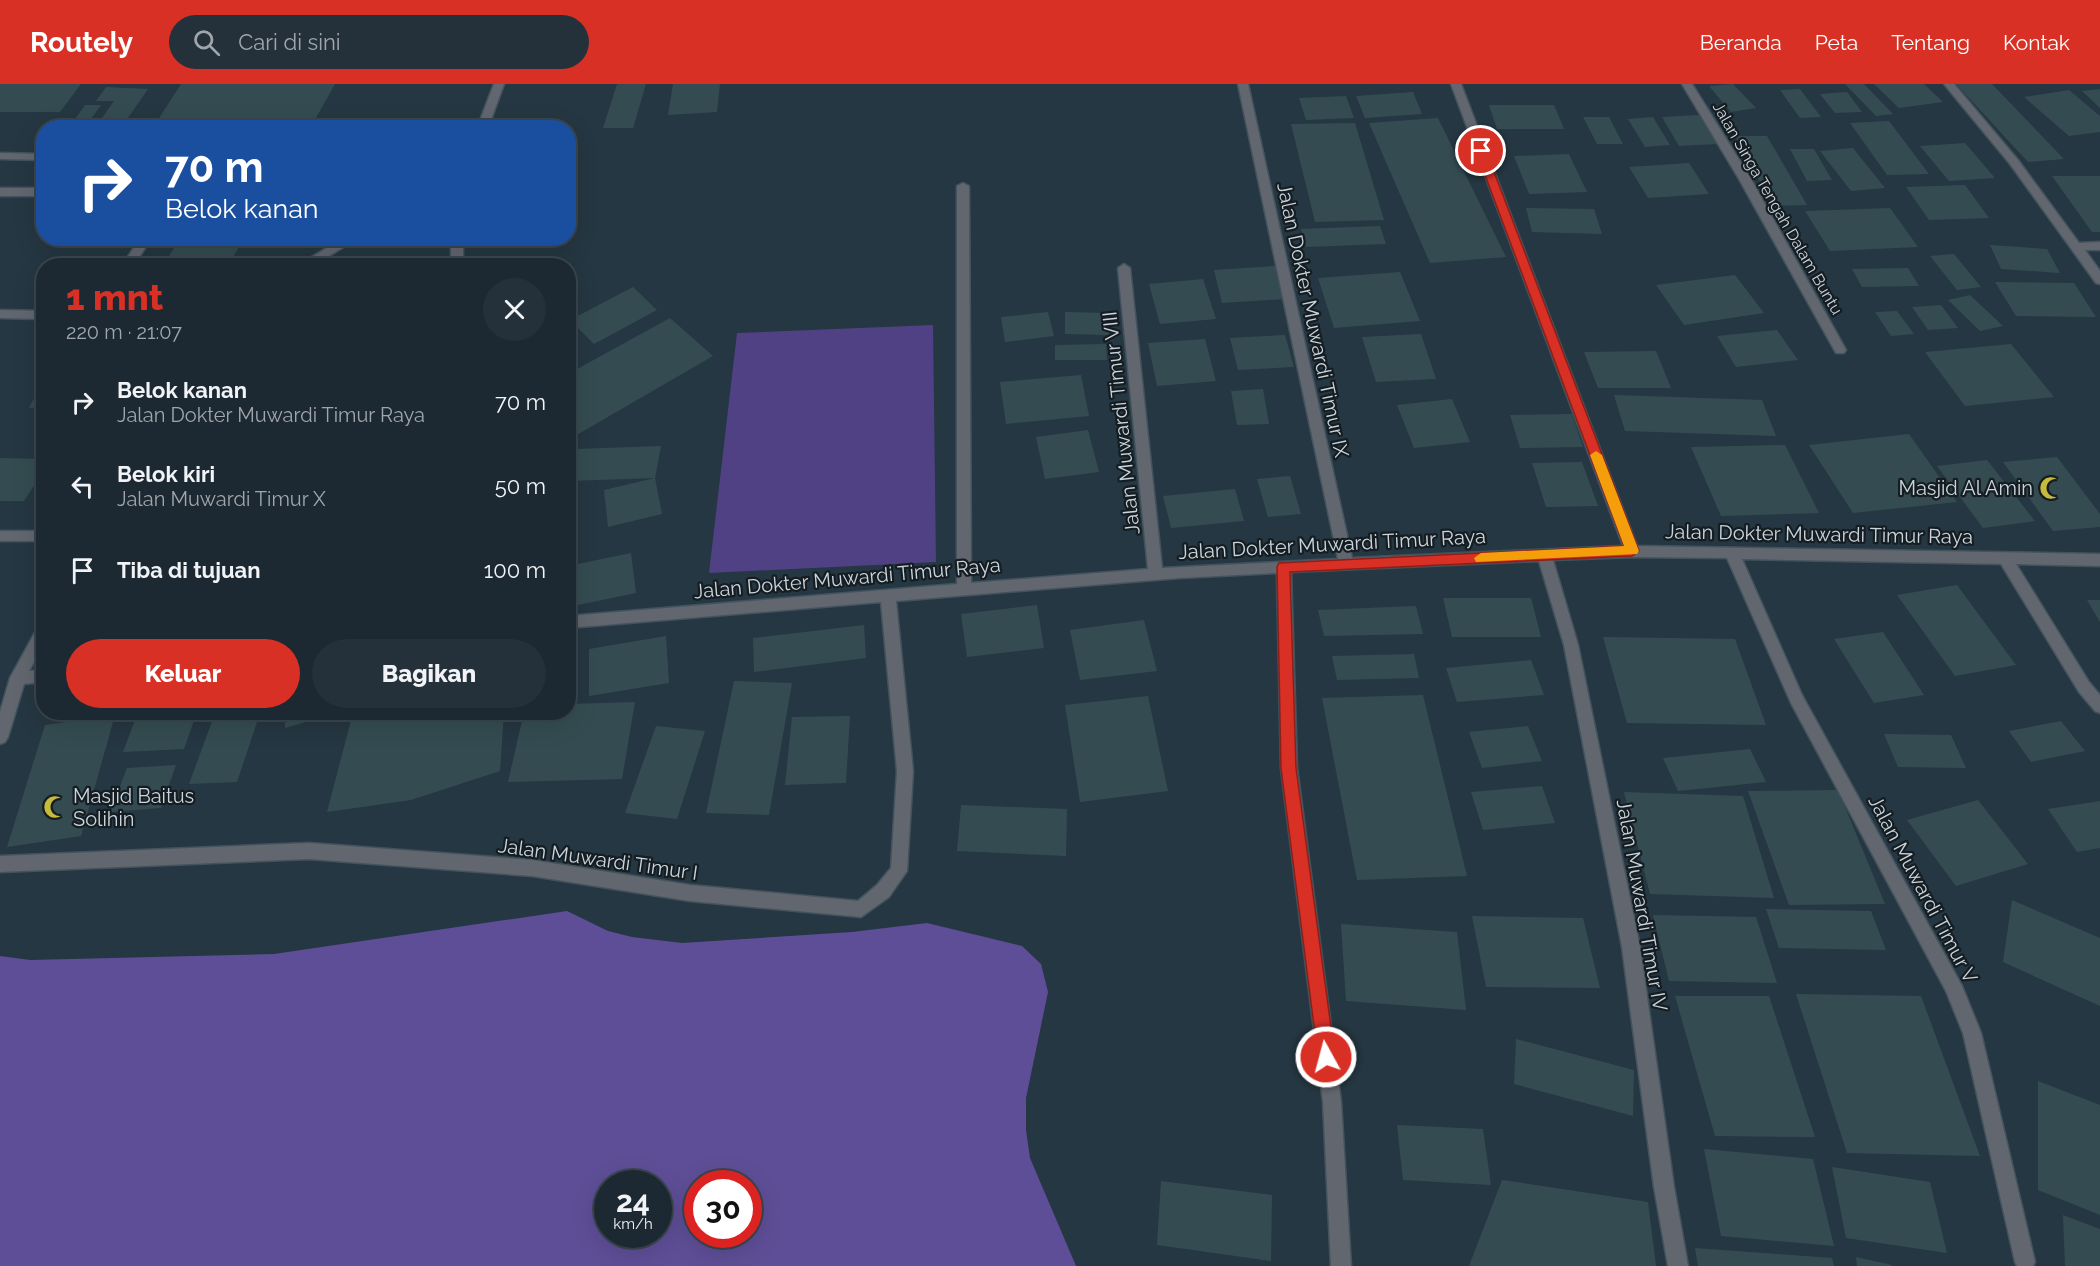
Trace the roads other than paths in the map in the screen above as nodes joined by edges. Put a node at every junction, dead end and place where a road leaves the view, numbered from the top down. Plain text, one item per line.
1 (499, 84) edge
2 (1243, 84) edge
3 (1456, 84) edge
4 (1687, 84) edge
5 (1948, 84) edge
6 (485, 120) edge
7 (0, 156) edge
8 (36, 157) edge
9 (963, 186) dead end
10 (0, 192) edge
11 (36, 192) edge
12 (339, 246) edge
13 (2100, 246) edge
14 (2076, 247) junction
15 (317, 258) edge
16 (1124, 268) dead end
17 (2100, 280) edge
18 (0, 314) edge
19 (36, 315) edge
20 (1840, 350) dead end
21 (0, 536) edge
22 (36, 536) edge
23 (1632, 551) junction
24 (1732, 553) junction
25 (1544, 555) junction
26 (2005, 558) junction
27 (2100, 560) edge
28 (1346, 564) junction
29 (1284, 567) junction
30 (1156, 574) junction
31 (964, 590) junction
32 (888, 596) junction
33 (576, 621) edge
34 (36, 644) edge
35 (36, 677) edge
36 (18, 678) junction
37 (2100, 706) edge
38 (0, 737) edge
39 (0, 864) edge
40 (2025, 1262) dead end
41 (1341, 1266) edge
42 (1678, 1266) edge

1 - 6 street
2 - 28 street, Jalan Dokter Muwardi Timur IX
3 - 23 street
4 - 20 street, Jalan Singa Tengah Dalam Buntu
5 - 14 street
7 - 8 street
9 - 31 street
10 - 11 street
12 - 15 street
13 - 14 street
14 - 17 street
16 - 30 street, Jalan Muwardi Timur VIII
18 - 19 street
21 - 22 street
23 - 24 street, Jalan Dokter Muwardi Timur Raya
23 - 25 street, Jalan Dokter Muwardi Timur Raya
24 - 26 street, Jalan Dokter Muwardi Timur Raya
24 - 40 street, Jalan Muwardi Timur V
25 - 28 street, Jalan Dokter Muwardi Timur Raya
25 - 42 street, Jalan Muwardi Timur IV
26 - 27 street, Jalan Dokter Muwardi Timur Raya
26 - 37 street
28 - 29 street, Jalan Dokter Muwardi Timur Raya
29 - 30 street, Jalan Dokter Muwardi Timur Raya
29 - 41 street
30 - 31 street, Jalan Dokter Muwardi Timur Raya
31 - 32 street, Jalan Dokter Muwardi Timur Raya
32 - 33 street, Jalan Dokter Muwardi Timur Raya
32 - 39 street, Jalan Muwardi Timur I
34 - 36 street
35 - 36 street
36 - 38 street

